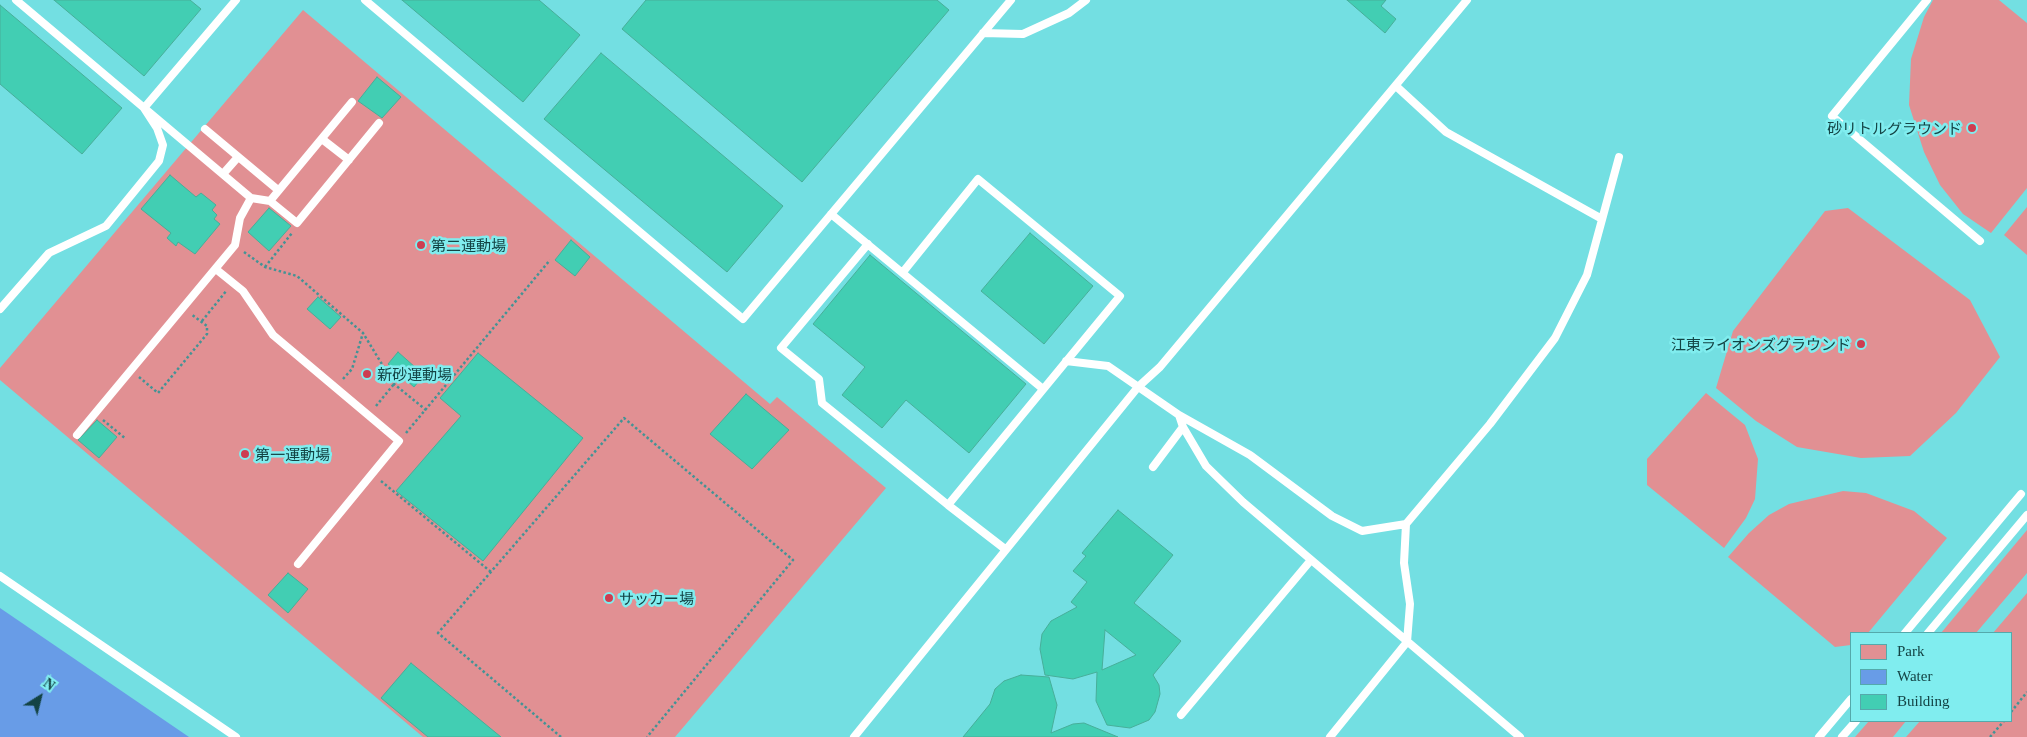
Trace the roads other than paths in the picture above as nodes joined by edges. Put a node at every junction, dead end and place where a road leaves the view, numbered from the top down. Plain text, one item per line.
1 (16, 0) edge
2 (236, 0) edge
3 (365, 0) edge
4 (1011, 0) edge
5 (1086, 0) edge
6 (1467, 0) edge
7 (1927, 0) edge
8 (983, 33) junction
9 (1396, 86) junction
10 (352, 102) dead end
11 (380, 123) dead end
12 (205, 129) dead end
13 (322, 139) junction
14 (238, 157) junction
15 (1619, 157) dead end
16 (348, 160) junction
17 (223, 174) junction
18 (278, 190) junction
19 (251, 198) junction
20 (270, 201) junction
21 (831, 214) junction
22 (1602, 219) junction
23 (1980, 241) dead end
24 (868, 244) junction
25 (217, 270) junction
26 (903, 272) junction
27 (0, 309) edge
28 (1066, 361) junction
29 (1138, 387) junction
30 (1042, 389) junction
31 (1179, 415) junction
32 (1183, 426) junction
33 (77, 435) dead end
34 (1153, 466) dead end
35 (2021, 494) dead end
36 (948, 505) junction
37 (2027, 515) edge
38 (1406, 524) junction
39 (1005, 549) junction
40 (1312, 560) junction
41 (298, 564) dead end
42 (0, 576) edge
43 (1906, 632) edge
44 (1929, 632) edge
45 (1407, 642) junction
46 (1850, 700) edge
47 (1181, 715) dead end
48 (1855, 722) edge
49 (236, 737) edge
50 (854, 737) edge
51 (1330, 737) edge
52 (1520, 737) edge
53 (1819, 737) edge
54 (1842, 737) edge

1 - 17 lane
2 - 27 lane
3 - 21 lane
4 - 8 lane
5 - 8 lane
6 - 9 lane
7 - 23 lane
8 - 21 lane
9 - 22 lane
9 - 29 lane
10 - 13 lane
11 - 16 lane
12 - 14 lane
13 - 16 lane
13 - 18 lane
14 - 17 lane
14 - 18 lane
15 - 22 lane
16 - 20 lane
17 - 19 lane
18 - 20 lane
19 - 20 lane
19 - 25 lane
21 - 24 lane
22 - 38 lane
24 - 26 lane
24 - 36 lane
25 - 33 lane
25 - 41 lane
26 - 28 lane
26 - 30 lane
28 - 29 lane
28 - 30 lane
29 - 31 lane
29 - 39 lane
30 - 36 lane
31 - 32 lane
31 - 38 lane
32 - 34 lane
32 - 40 lane
35 - 43 lane
36 - 39 lane
37 - 44 lane
38 - 45 lane
39 - 50 lane
40 - 45 lane
40 - 47 lane
42 - 49 lane
45 - 51 lane
45 - 52 lane
46 - 53 lane
48 - 54 lane

